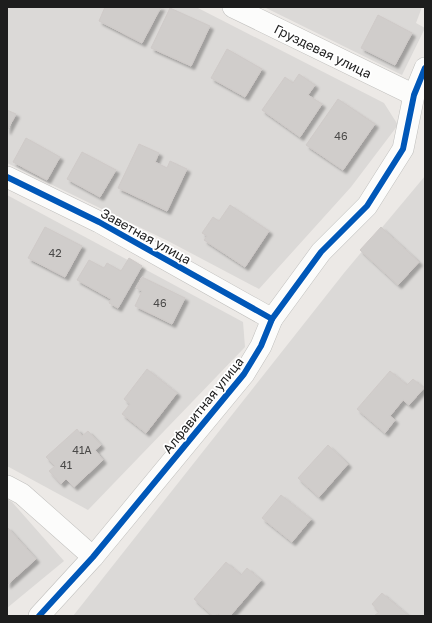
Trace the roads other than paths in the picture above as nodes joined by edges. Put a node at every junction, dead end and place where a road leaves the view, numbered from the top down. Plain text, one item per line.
1 (233, 7) edge
2 (425, 68) edge
3 (414, 96) junction
4 (7, 177) edge
5 (272, 319) junction
6 (7, 486) edge
7 (93, 557) junction
8 (39, 616) edge

1 - 3 street, Груздевая улица
2 - 3 street, Алфавитная улица
3 - 5 street, Алфавитная улица
4 - 5 street, Заветная улица
5 - 7 street, Алфавитная улица
6 - 7 street
7 - 8 street, Алфавитная улица

